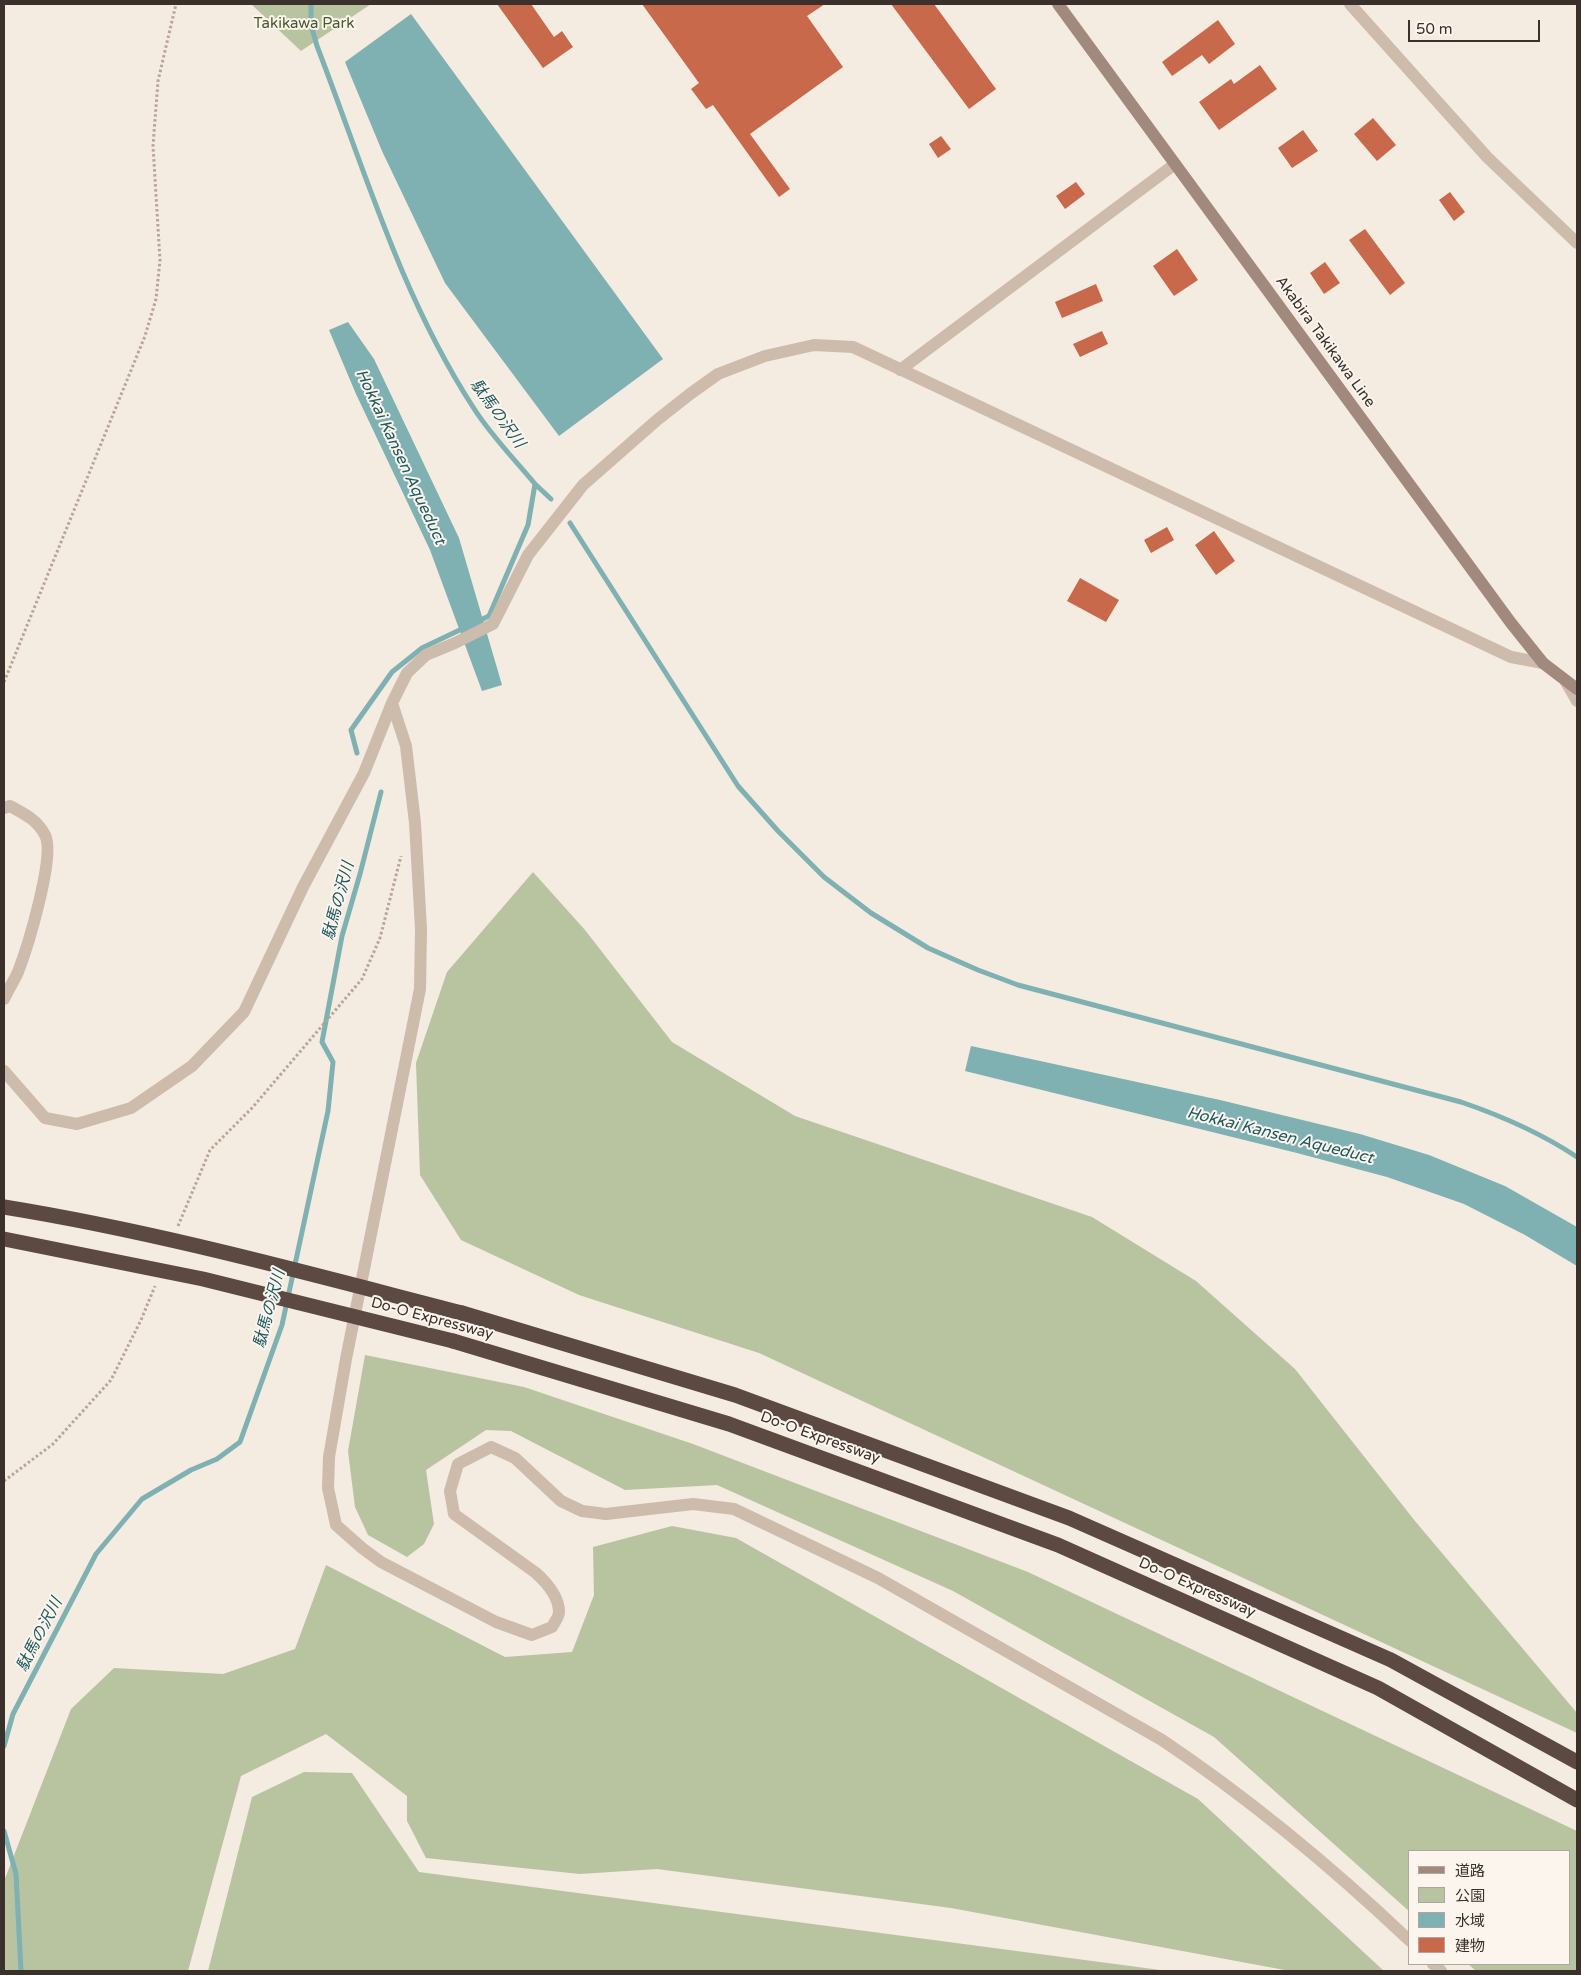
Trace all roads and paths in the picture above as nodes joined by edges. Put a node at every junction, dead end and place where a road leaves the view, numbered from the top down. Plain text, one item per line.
1 (176, 4) edge
2 (1058, 4) edge
3 (1350, 4) edge
4 (1175, 164) junction
5 (1577, 243) edge
6 (900, 370) junction
7 (1543, 663) junction
8 (4, 682) edge
9 (1566, 682) junction
10 (1577, 689) edge
11 (1577, 701) edge
12 (392, 703) junction
13 (4, 808) edge
14 (401, 853) dead end
15 (4, 999) edge
16 (4, 1071) edge
17 (4, 1207) edge
18 (178, 1227) dead end
19 (4, 1239) edge
20 (156, 1283) dead end
21 (4, 1481) edge
22 (1577, 1762) edge
23 (1577, 1800) edge
24 (1408, 1939) edge

1 - 8 path
2 - 4 main road, Akabira Takikawa Line
3 - 5 street
4 - 6 street
4 - 7 main road, Akabira Takikawa Line
6 - 7 street
6 - 12 street
7 - 9 main road, Akabira Takikawa Line
9 - 10 main road, Akabira Takikawa Line
9 - 11 street
12 - 16 street
12 - 24 street
13 - 15 street
14 - 18 path
17 - 22 highway, Do-O Expressway, bridge
19 - 23 highway, Do-O Expressway, bridge
20 - 21 path

